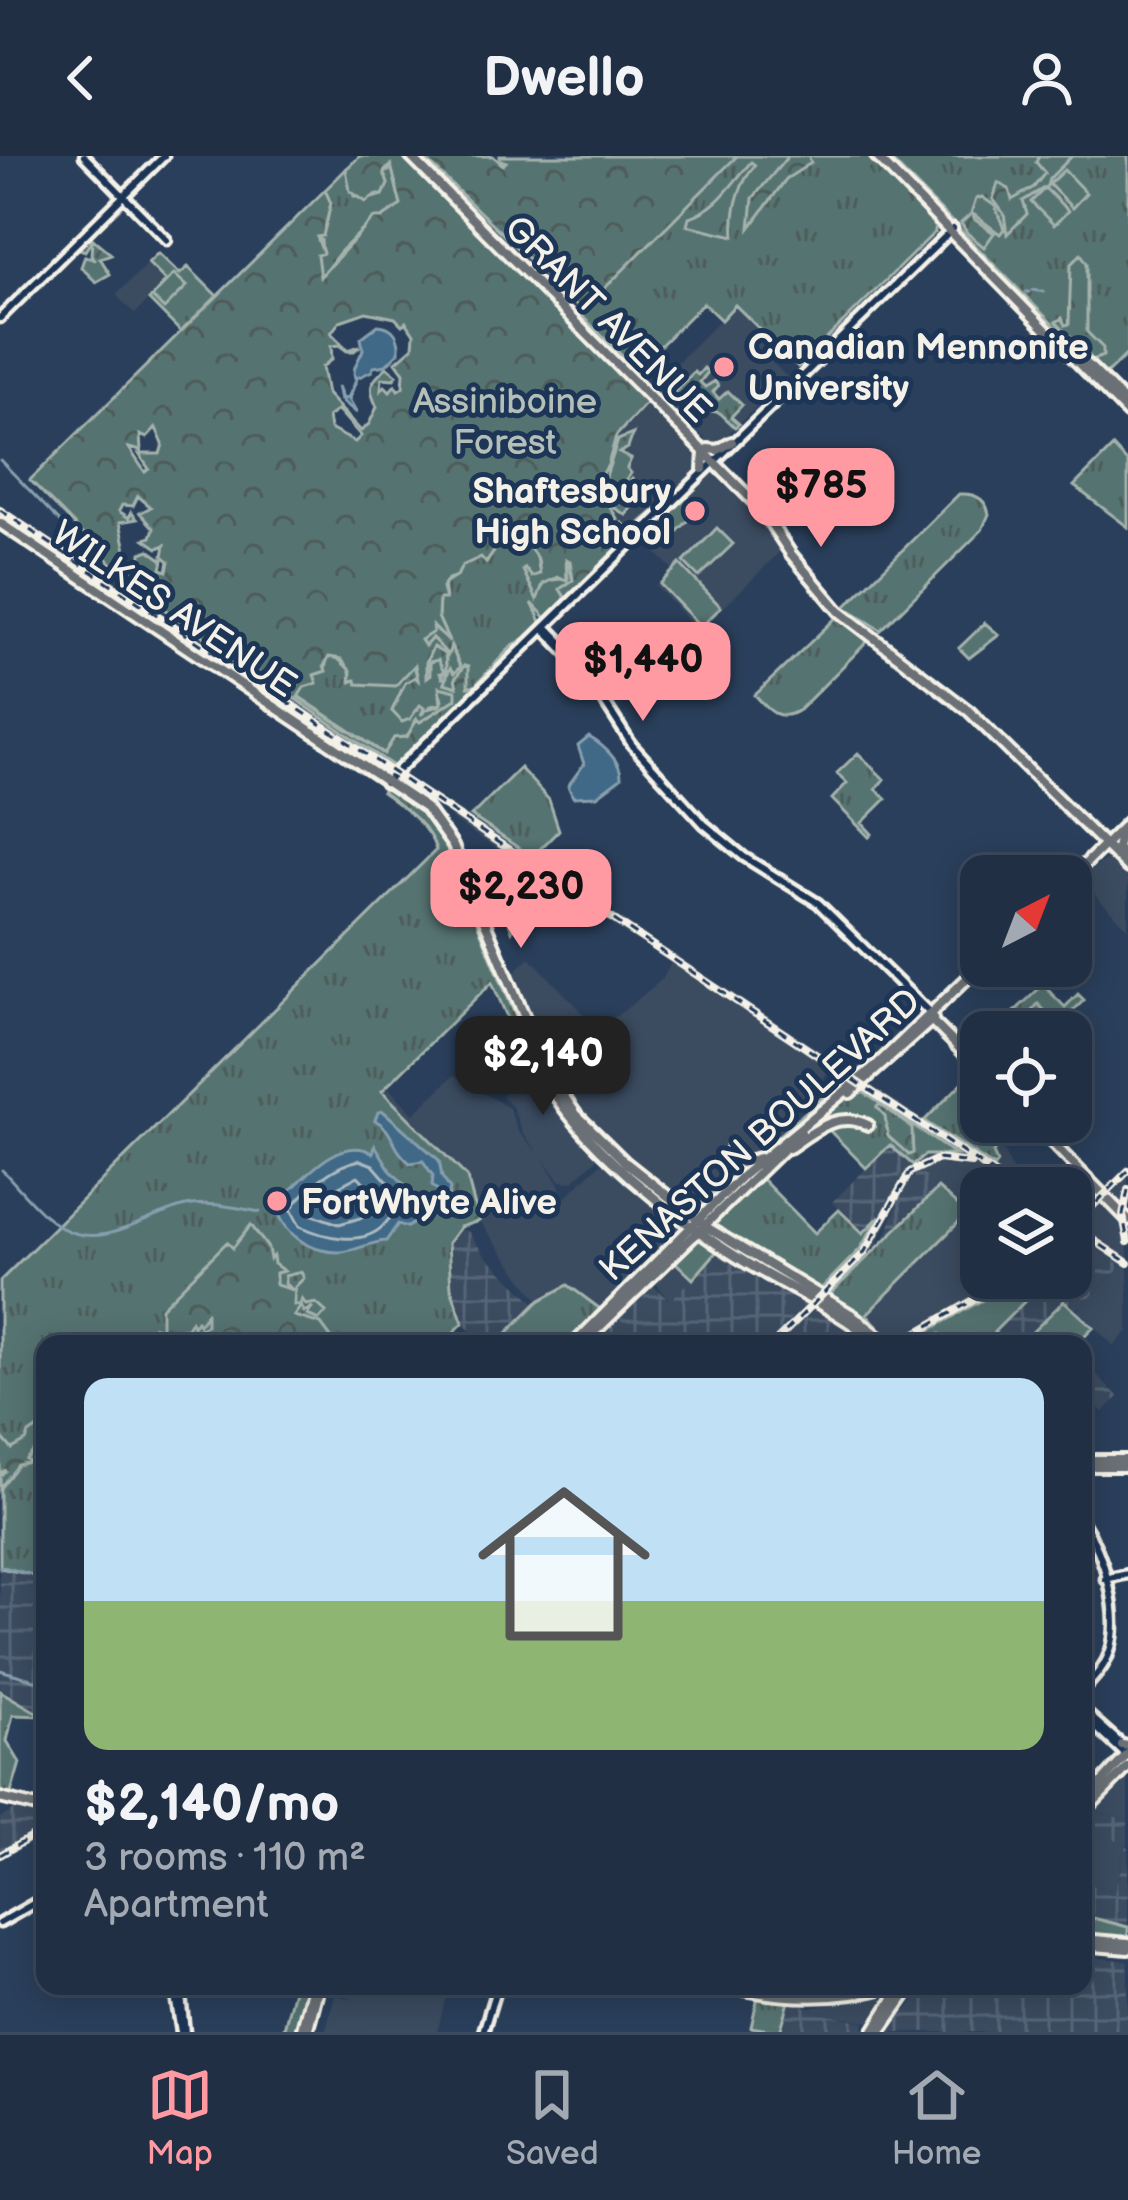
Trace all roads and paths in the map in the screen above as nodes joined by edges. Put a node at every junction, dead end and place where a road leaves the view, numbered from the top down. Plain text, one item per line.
1 (84, 156) edge
2 (164, 156) edge
3 (413, 156) edge
4 (879, 156) edge
5 (123, 196) junction
6 (951, 229) junction
7 (167, 240) dead end
8 (0, 318) edge
9 (1128, 410) edge
10 (743, 434) junction
11 (733, 442) joint
12 (712, 456) junction
13 (703, 469) joint
14 (680, 495) junction
15 (0, 523) edge
16 (548, 626) junction
17 (553, 635) junction
18 (535, 638) junction
19 (389, 782) junction
20 (1125, 828) edge
21 (1094, 831) junction
22 (1104, 848) junction
23 (1092, 860) edge
24 (1128, 864) edge
25 (465, 874) junction
26 (473, 894) junction
27 (962, 987) edge
28 (931, 1017) junction
29 (960, 1046) edge
30 (531, 1049) junction
31 (546, 1068) junction
32 (868, 1125) dead end
33 (600, 1142) junction
34 (1056, 1143) edge
35 (732, 1147) dead end
36 (767, 1159) junction
37 (622, 1164) junction
38 (716, 1208) junction
39 (674, 1210) junction
40 (1128, 1217) edge
41 (697, 1223) junction
42 (722, 1238) junction
43 (710, 1239) junction
44 (684, 1240) junction
45 (587, 1335) edge
46 (869, 1335) edge
47 (879, 1335) edge
48 (1092, 1463) edge
49 (1128, 1463) edge
50 (1092, 1538) edge
51 (1128, 1574) edge
52 (1105, 1579) junction
53 (1092, 1680) edge
54 (1092, 1721) edge
55 (1126, 1751) edge
56 (1123, 1766) edge
57 (1092, 1795) edge
58 (0, 1798) edge
59 (1092, 1802) edge
60 (36, 1808) edge
61 (36, 1902) edge
62 (0, 1923) edge
63 (1092, 1943) edge
64 (1128, 1946) edge
65 (179, 1995) edge
66 (314, 1995) edge
67 (493, 1995) edge
68 (772, 1995) edge
69 (832, 1995) edge
70 (882, 1995) edge
71 (895, 1995) edge
72 (907, 1995) edge
73 (888, 2014) junction
74 (183, 2032) edge
75 (304, 2032) edge
76 (483, 2032) edge
77 (877, 2032) edge

1 - 5 street
2 - 5 street
3 - 12 main road, GRANT AVENUE
4 - 6 main road
5 - 7 street
5 - 8 street
6 - 9 main road
6 - 10 street
10 - 11 street
10 - 12 street
11 - 12 main road
12 - 13 main road
12 - 14 street
12 - 21 main road, GRANT AVENUE
13 - 14 street
14 - 16 street
15 - 19 main road, WILKES AVENUE
16 - 17 street
16 - 18 street
17 - 18 street
17 - 28 street
18 - 19 street
19 - 25 main road
19 - 30 main road
20 - 21 main road
20 - 22 main road
20 - 24 main road
21 - 22 main road, GRANT AVENUE
22 - 23 main road
22 - 24 main road, GRANT AVENUE
22 - 24 main road
25 - 26 main road
25 - 26 main road
26 - 30 main road
27 - 28 main road, KENASTON BOULEVARD
28 - 29 main road
28 - 36 main road, KENASTON BOULEVARD
30 - 31 main road
30 - 31 main road
30 - 33 main road
31 - 33 main road
32 - 36 main road
33 - 37 main road
33 - 37 main road
33 - 37 main road
34 - 40 main road
35 - 36 main road
36 - 38 main road, KENASTON BOULEVARD
37 - 39 main road
37 - 41 main road
38 - 41 main road
38 - 41 main road, KENASTON BOULEVARD
38 - 42 main road
39 - 41 main road
39 - 44 main road
41 - 42 main road
41 - 43 main road
41 - 44 main road, KENASTON BOULEVARD
42 - 47 main road
43 - 44 main road
43 - 46 main road
44 - 45 main road, KENASTON BOULEVARD
48 - 49 main road
50 - 52 street
51 - 52 street
52 - 53 street
54 - 55 street
55 - 56 main road
56 - 57 main road
56 - 59 main road
58 - 60 main road
61 - 62 street
63 - 64 main road
65 - 74 street
66 - 75 main road
67 - 76 street
68 - 69 main road
70 - 73 main road
71 - 73 main road
72 - 77 main road
73 - 77 main road

